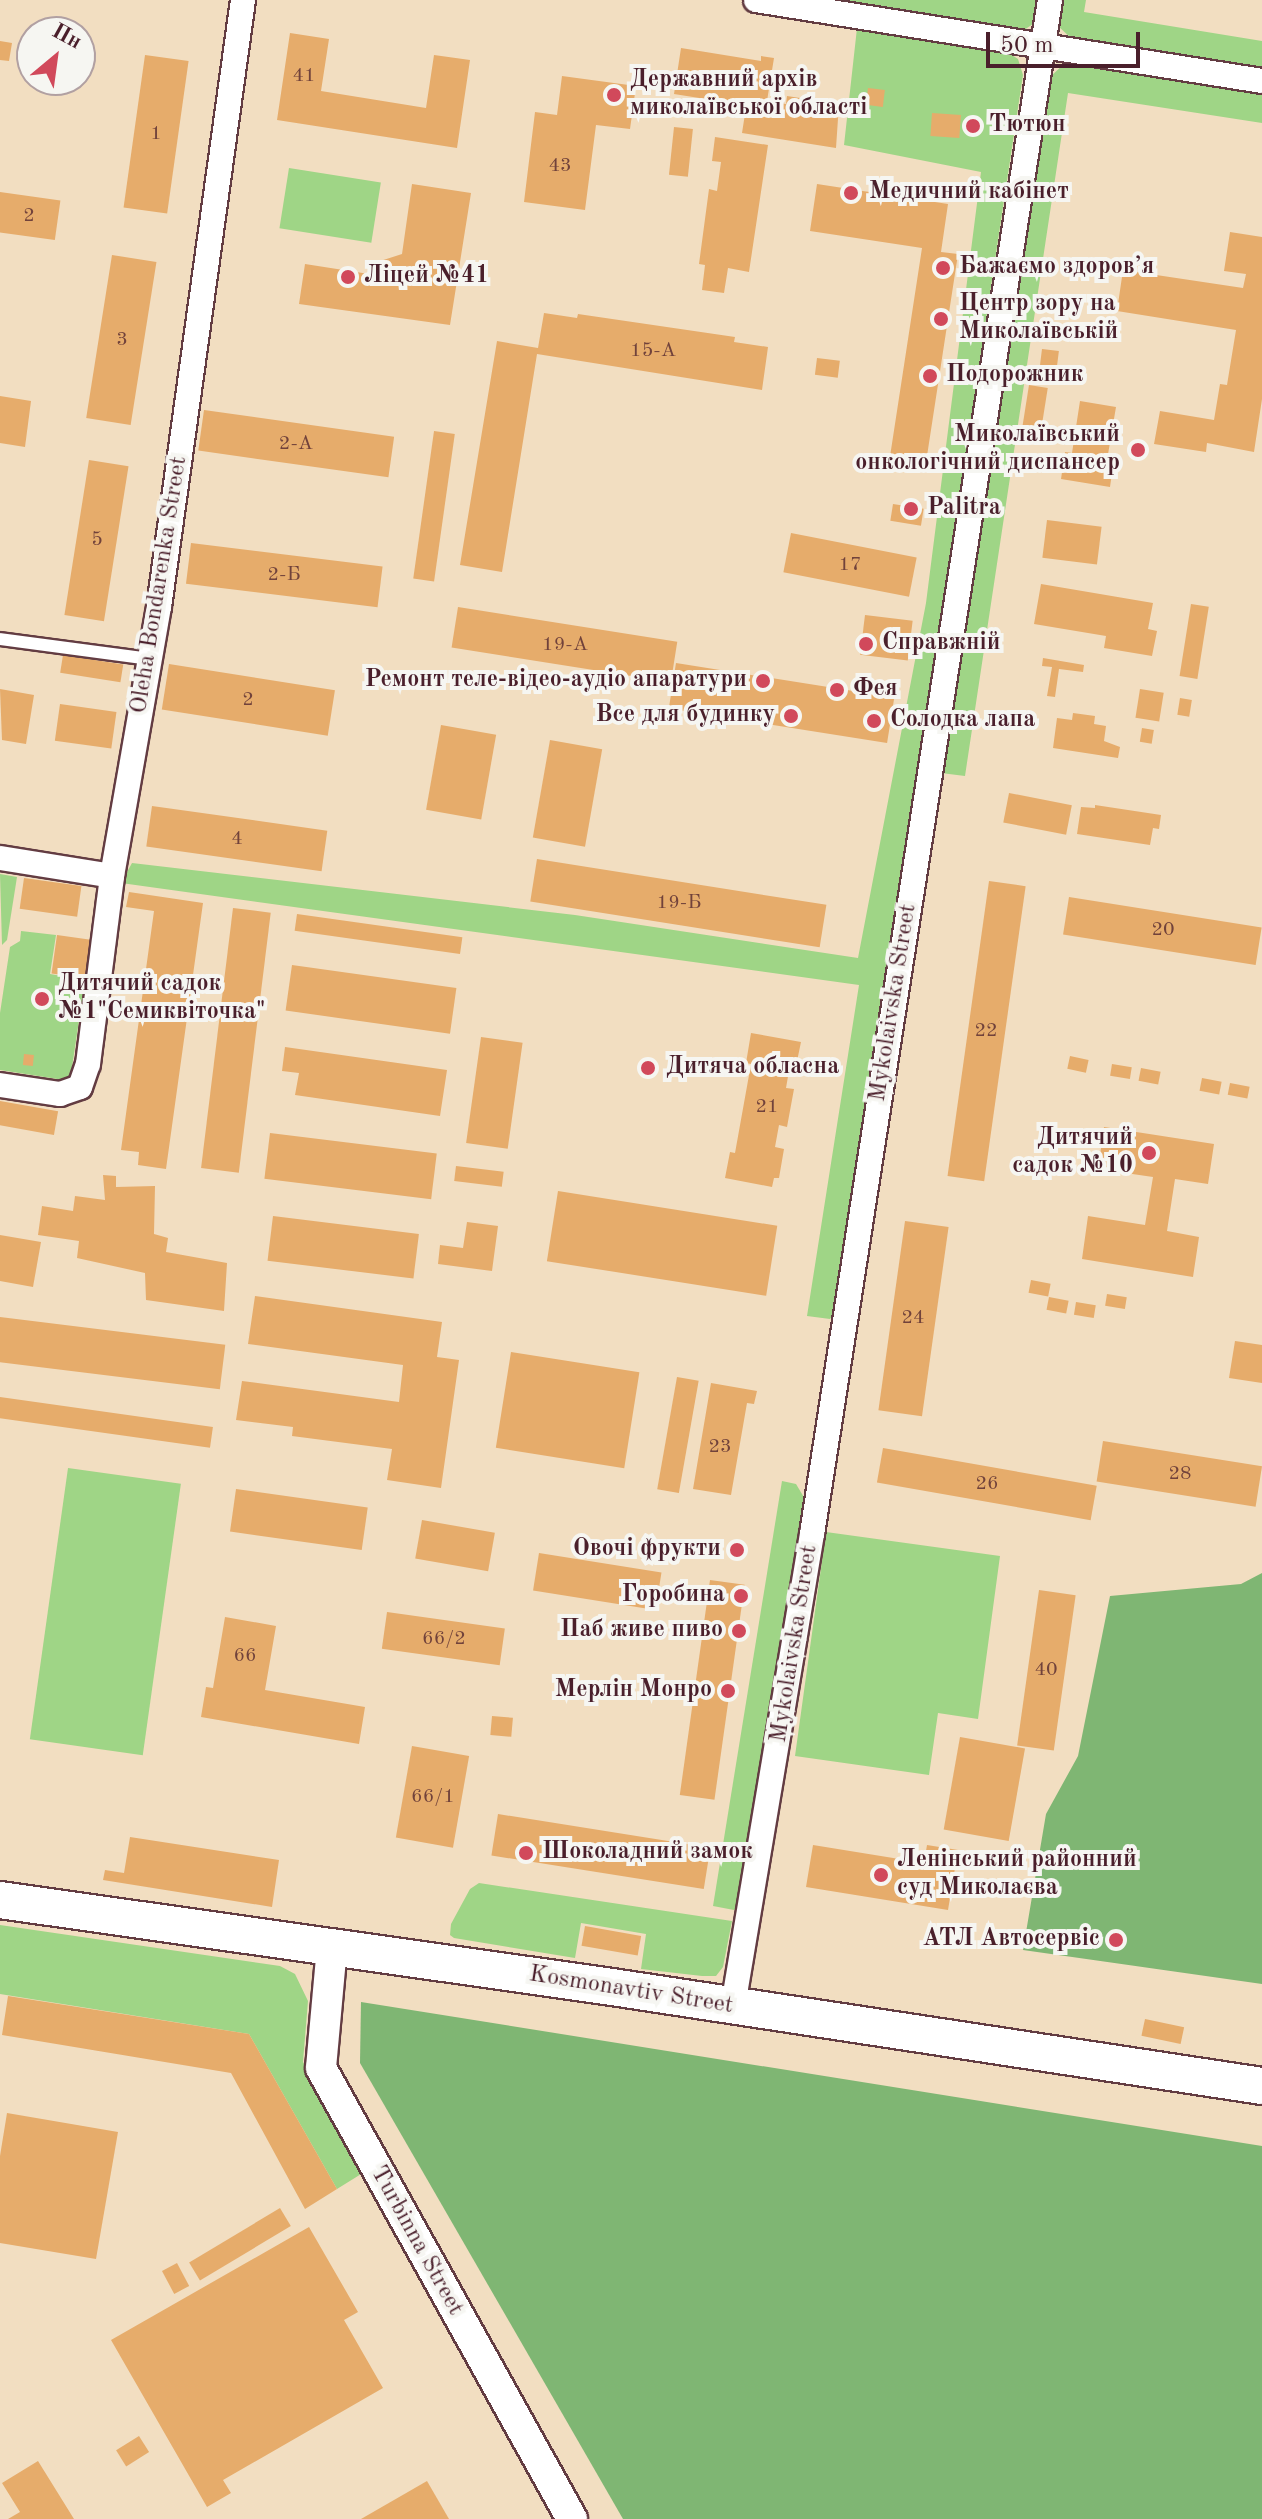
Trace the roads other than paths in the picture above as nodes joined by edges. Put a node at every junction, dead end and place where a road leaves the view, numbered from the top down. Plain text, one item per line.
1 (243, 0) edge
2 (756, 0) edge
3 (1050, 0) edge
4 (1043, 46) junction
5 (1262, 81) edge
6 (0, 639) edge
7 (150, 659) junction
8 (0, 858) edge
9 (112, 876) junction
10 (0, 1085) edge
11 (0, 1900) edge
12 (332, 1947) junction
13 (733, 2006) junction
14 (1262, 2086) edge
15 (572, 2519) edge

1 - 7 street, Oleha Bondarenka Street
2 - 4 street
3 - 4 street, Mykolaivska Street
4 - 5 street
4 - 13 street, Mykolaivska Street
6 - 7 lane
7 - 9 street, Oleha Bondarenka Street
8 - 9 street
9 - 10 street, Oleha Bondarenka Street
11 - 12 main road, Kosmonavtiv Street
12 - 13 main road, Kosmonavtiv Street
12 - 15 street, Turbinna Street
13 - 14 main road, Kosmonavtiv Street

